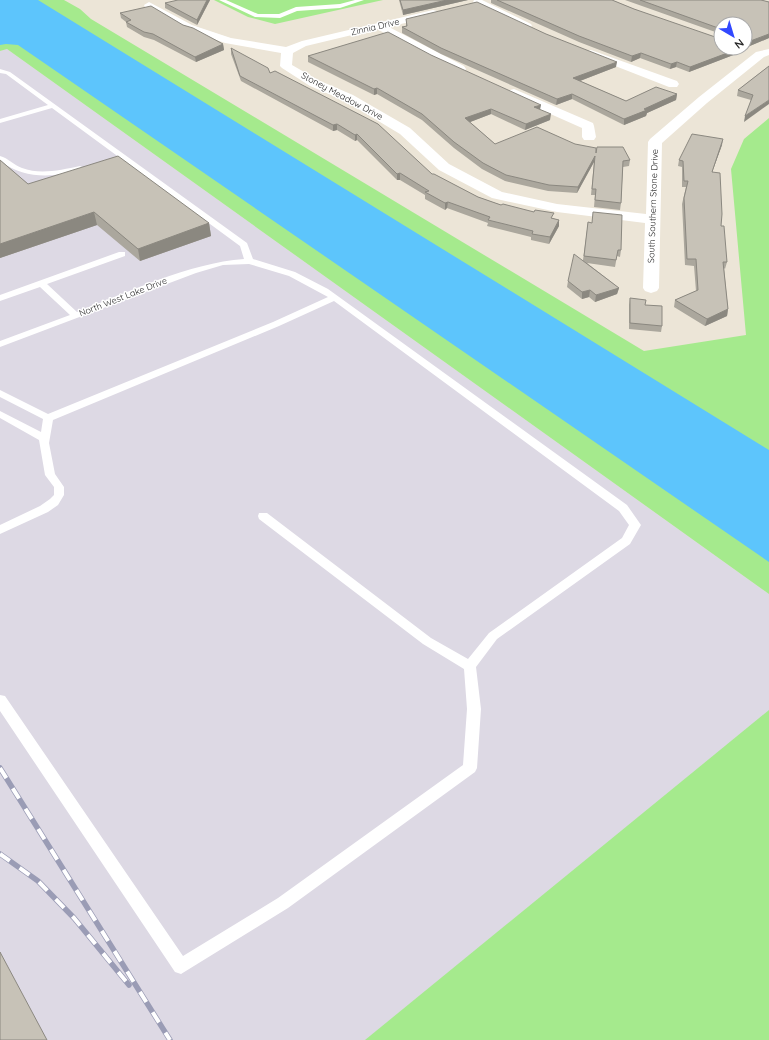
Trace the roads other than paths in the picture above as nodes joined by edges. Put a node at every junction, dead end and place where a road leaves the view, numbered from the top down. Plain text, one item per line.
1 (222, 0) edge
2 (361, 0) edge
3 (483, 1) edge
4 (149, 5) edge
5 (464, 6) edge
6 (443, 11) edge
7 (379, 26) junction
8 (536, 30) edge
9 (584, 50) edge
10 (287, 51) junction
11 (760, 52) edge
12 (0, 71) edge
13 (470, 73) edge
14 (673, 84) dead end
15 (505, 90) edge
16 (53, 106) junction
17 (0, 121) edge
18 (589, 137) dead end
19 (0, 158) edge
20 (85, 167) edge
21 (652, 219) junction
22 (122, 254) edge
23 (249, 261) junction
24 (41, 283) junction
25 (652, 288) dead end
26 (0, 298) edge
27 (334, 298) junction
28 (74, 316) junction
29 (0, 344) edge
30 (0, 393) edge
31 (21, 404) junction
32 (5, 417) edge
33 (48, 418) junction
34 (45, 439) junction
35 (263, 516) dead end
36 (0, 530) edge
37 (470, 666) junction
38 (0, 700) edge

1 - 2 lane
3 - 5 street
3 - 8 street
4 - 10 street
6 - 7 street, Zinnia Drive
7 - 10 street, Zinnia Drive
7 - 13 street
9 - 14 street
10 - 21 street, Stoney Meadow Drive
11 - 21 street, South Southern Stone Drive
12 - 16 lane
15 - 18 street
16 - 17 lane
16 - 23 lane
19 - 20 lane
21 - 25 street, South Southern Stone Drive
22 - 24 lane
23 - 27 lane
23 - 28 lane, North West Lake Drive
24 - 26 lane
24 - 28 lane
27 - 33 lane
27 - 37 lane
28 - 29 lane, North West Lake Drive
30 - 31 lane
31 - 32 lane
31 - 33 lane
32 - 34 lane
33 - 34 lane
34 - 36 lane
35 - 37 lane
37 - 38 lane

